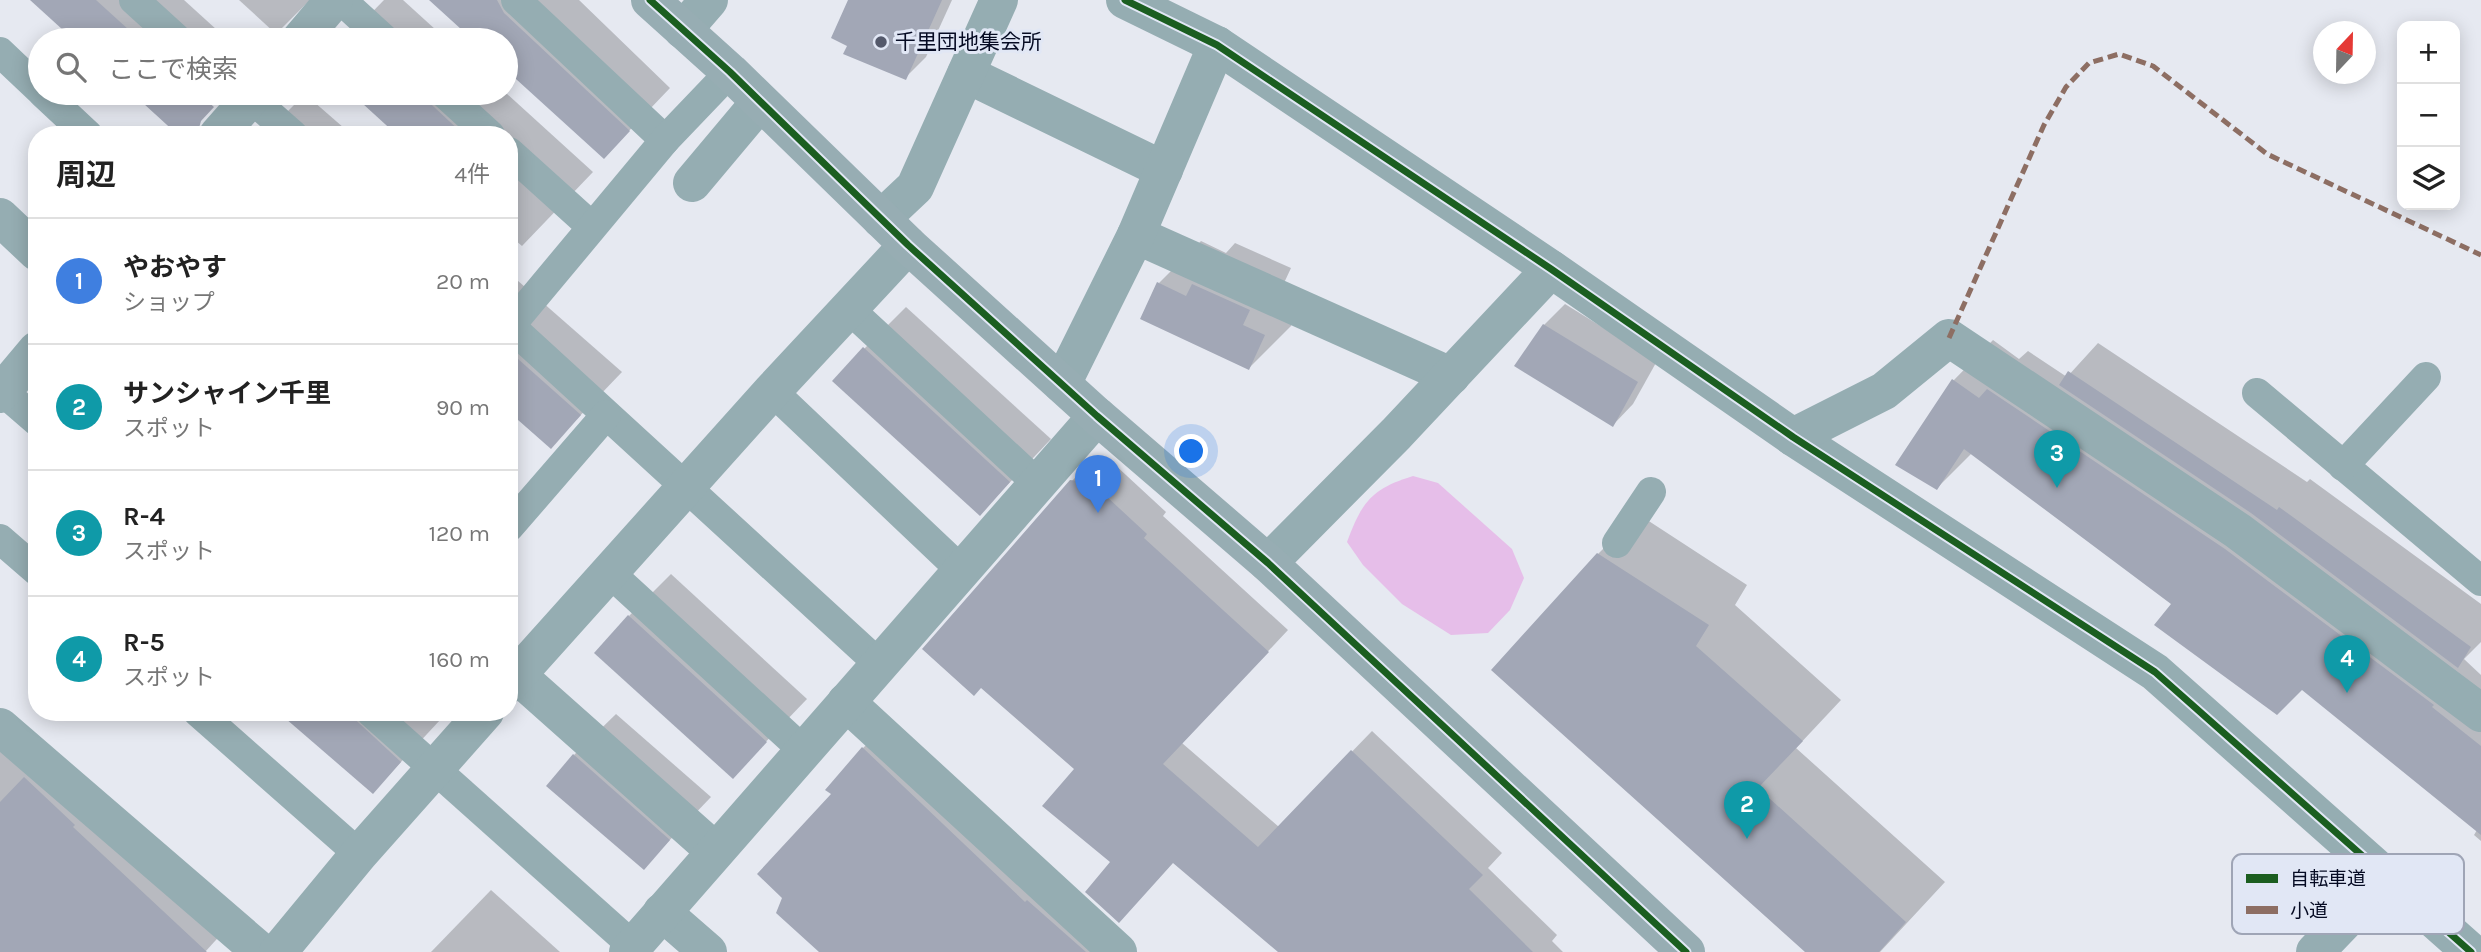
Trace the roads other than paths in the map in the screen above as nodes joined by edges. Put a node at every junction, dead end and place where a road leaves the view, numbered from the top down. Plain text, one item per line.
1 (134, 0) edge
2 (516, 0) edge
3 (650, 0) edge
4 (709, 0) edge
5 (999, 0) edge
6 (1125, 0) edge
7 (333, 1) edge
8 (165, 28) edge
9 (310, 28) edge
10 (369, 28) edge
11 (683, 30) junction
12 (1217, 46) junction
13 (0, 52) edge
14 (730, 72) junction
15 (966, 74) junction
16 (28, 78) edge
17 (760, 102) junction
18 (57, 105) edge
19 (241, 105) edge
20 (257, 105) edge
21 (457, 105) edge
22 (79, 126) edge
23 (225, 126) edge
24 (282, 126) edge
25 (480, 126) edge
26 (665, 140) junction
27 (518, 160) edge
28 (1164, 170) junction
29 (692, 183) dead end
30 (0, 217) edge
31 (591, 226) junction
32 (894, 232) junction
33 (1136, 235) junction
34 (28, 243) edge
35 (1551, 269) junction
36 (848, 308) junction
37 (518, 316) edge
38 (518, 333) edge
39 (28, 359) edge
40 (1451, 376) junction
41 (2426, 377) dead end
42 (1062, 384) junction
43 (3, 385) edge
44 (772, 391) junction
45 (2256, 393) dead end
46 (28, 411) edge
47 (606, 415) junction
48 (1097, 416) junction
49 (1793, 437) junction
50 (2343, 466) junction
51 (1037, 483) junction
52 (685, 488) junction
53 (1651, 492) dead end
54 (519, 496) edge
55 (0, 539) edge
56 (1617, 543) dead end
57 (28, 563) edge
58 (1268, 563) junction
59 (961, 570) junction
60 (610, 573) junction
61 (2481, 581) edge
62 (878, 663) junction
63 (518, 670) edge
64 (518, 681) edge
65 (846, 702) junction
66 (2481, 713) edge
67 (208, 721) edge
68 (381, 721) edge
69 (477, 721) edge
70 (0, 727) edge
71 (803, 750) junction
72 (436, 769) junction
73 (715, 851) junction
74 (359, 854) junction
75 (2363, 854) edge
76 (662, 912) junction
77 (2332, 934) edge
78 (2451, 934) edge
79 (238, 944) edge
80 (630, 949) edge
81 (278, 952) edge
82 (708, 952) edge
83 (1118, 952) edge
84 (1686, 952) edge
85 (2315, 952) edge
86 (2471, 952) edge

1 - 8 lane
2 - 26 lane
3 - 11 street
4 - 11 street
5 - 15 street
6 - 12 street
7 - 9 street
7 - 10 lane
11 - 14 street
12 - 28 street
12 - 35 street
13 - 16 lane
14 - 17 street
14 - 26 lane
15 - 28 street
15 - 32 street
17 - 29 street
17 - 32 street
18 - 22 lane
19 - 23 street
20 - 24 lane
21 - 25 lane
26 - 31 lane
27 - 31 lane
28 - 33 street
30 - 34 street
31 - 37 lane
32 - 36 street
32 - 42 street
33 - 40 street
33 - 42 street
35 - 40 street
35 - 49 street
36 - 44 street
36 - 51 lane
38 - 47 lane
39 - 43 street
40 - 58 street
41 - 50 lane
42 - 48 street
43 - 46 lane
44 - 52 street
44 - 59 lane
45 - 50 lane
47 - 52 lane
47 - 54 lane
48 - 51 street
48 - 58 street
49 - 66 street
49 - 75 street
50 - 61 lane
51 - 59 street
52 - 60 street
52 - 62 lane
53 - 56 lane
55 - 57 lane
58 - 84 street
59 - 62 street
60 - 63 street
60 - 71 lane
62 - 65 street
64 - 73 street
65 - 71 street
65 - 83 street
67 - 74 lane
68 - 72 lane
69 - 72 street
70 - 79 street
71 - 73 street
72 - 74 street
72 - 80 lane
73 - 76 street
74 - 81 street
76 - 80 street
76 - 82 street
77 - 85 street
78 - 86 street

